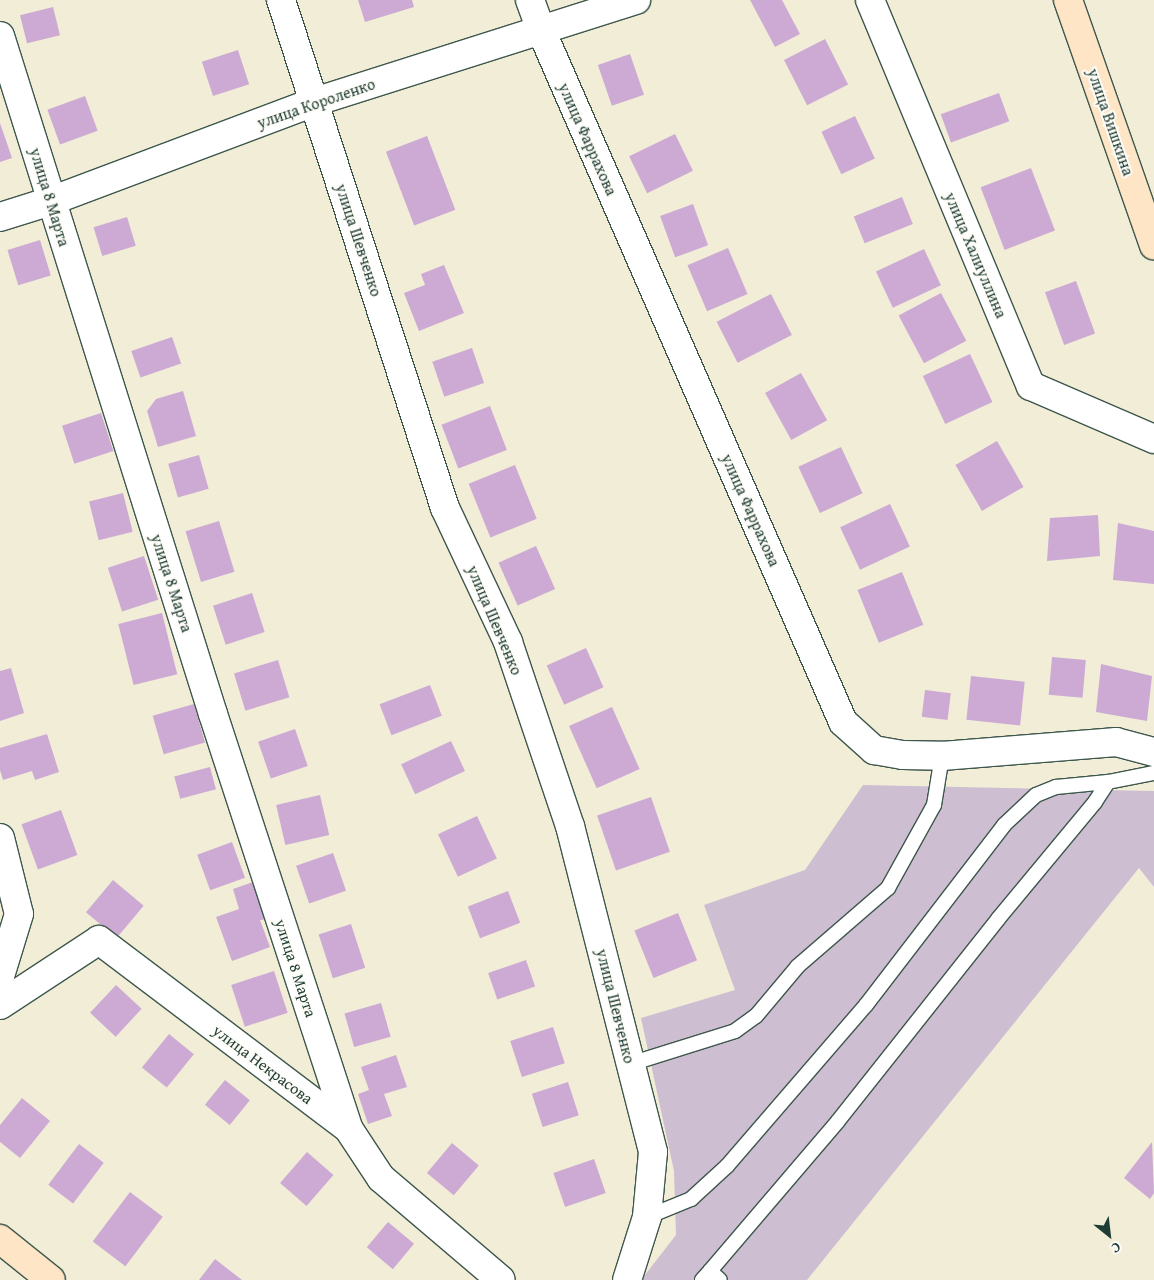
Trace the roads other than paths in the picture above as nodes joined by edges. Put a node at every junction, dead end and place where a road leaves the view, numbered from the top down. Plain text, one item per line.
1 (281, 0) edge
2 (530, 0) edge
3 (636, 0) edge
4 (870, 0) edge
5 (1068, 0) edge
6 (541, 30) junction
7 (0, 36) edge
8 (314, 102) junction
9 (51, 201) junction
10 (0, 217) edge
11 (1154, 245) edge
12 (1154, 439) edge
13 (1154, 752) edge
14 (942, 756) junction
15 (1154, 773) edge
16 (1108, 782) junction
17 (0, 838) edge
18 (0, 976) edge
19 (0, 1005) edge
20 (630, 1064) junction
21 (348, 1128) junction
22 (647, 1217) junction
23 (0, 1239) edge
24 (711, 1277) edge
25 (51, 1280) edge
26 (501, 1280) edge
27 (627, 1280) edge

1 - 8 street, улица Шевченко
2 - 6 street, улица Фаррахова
3 - 6 street, улица Короленко
4 - 12 street, улица Халиуллина
5 - 11 street, улица Вишкина
6 - 8 street, улица Короленко
6 - 14 street, улица Фаррахова
7 - 9 street, улица 8 Марта
8 - 9 street, улица Короленко
8 - 20 street, улица Шевченко
9 - 10 street, улица Короленко
9 - 21 street, улица 8 Марта
13 - 14 street, улица Фаррахова
14 - 20 lane
15 - 16 lane
16 - 22 lane
16 - 24 lane
17 - 18 street
19 - 21 street, улица Некрасова
20 - 22 street, улица Шевченко
21 - 26 street, улица Некрасова
22 - 27 street, улица Шевченко
23 - 25 street

